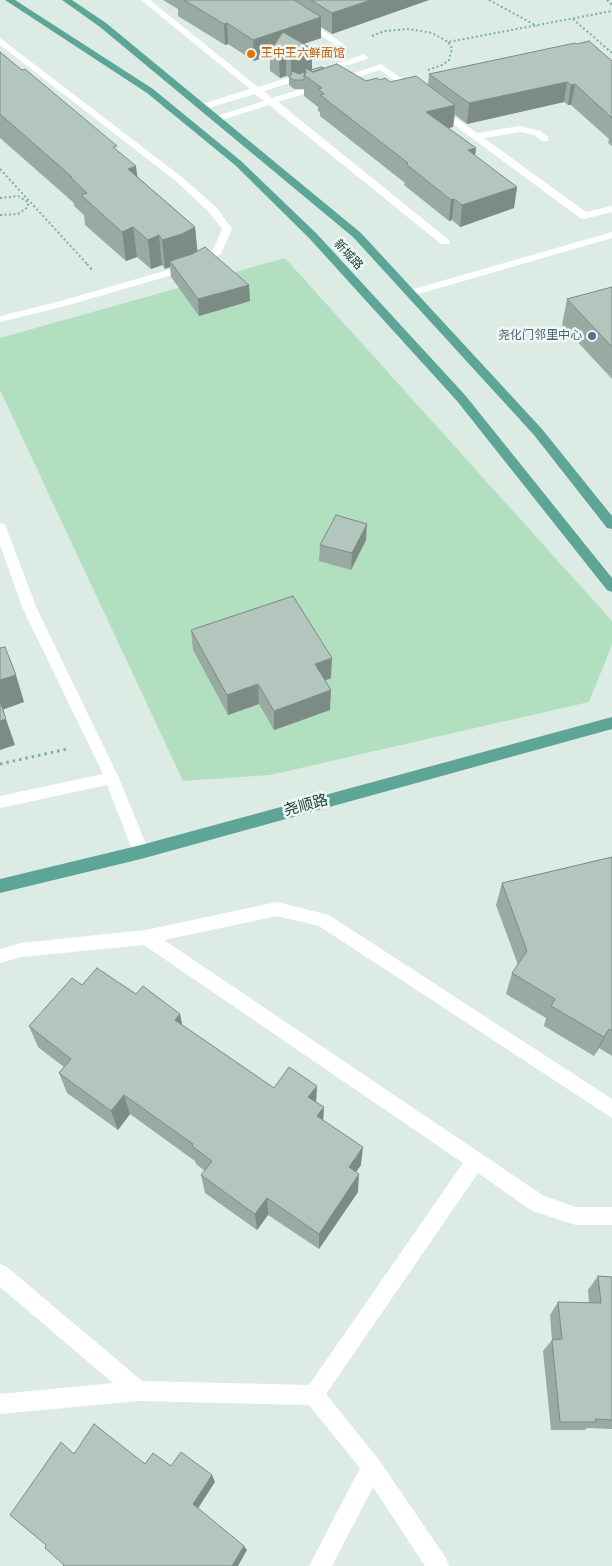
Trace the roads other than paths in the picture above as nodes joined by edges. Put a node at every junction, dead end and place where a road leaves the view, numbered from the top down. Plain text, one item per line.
1 (66, 0) edge
2 (145, 0) edge
3 (270, 0) edge
4 (16, 1) edge
5 (0, 9) edge
6 (0, 41) edge
7 (340, 44) dead end
8 (364, 58) road end
9 (308, 75) edge
10 (287, 81) edge
11 (329, 83) edge
12 (256, 90) junction
13 (301, 92) dead end
14 (271, 102) junction
15 (202, 107) junction
16 (216, 119) junction
17 (476, 136) junction
18 (544, 139) dead end
19 (612, 209) edge
20 (612, 235) edge
21 (445, 242) dead end
22 (411, 293) junction
23 (0, 319) edge
24 (612, 525) edge
25 (0, 527) edge
26 (612, 588) edge
27 (612, 723) edge
28 (112, 778) junction
29 (0, 802) edge
30 (141, 852) junction
31 (0, 886) edge
32 (146, 937) junction
33 (0, 956) edge
34 (612, 1109) edge
35 (475, 1161) junction
36 (612, 1216) edge
37 (0, 1274) edge
38 (138, 1391) junction
39 (314, 1395) junction
40 (0, 1404) edge
41 (372, 1467) junction
42 (320, 1566) edge
43 (438, 1566) edge

1 - 15 main road, 新城路
2 - 12 street
3 - 7 street
4 - 5 main road
4 - 26 main road, 新城路
6 - 23 street
8 - 9 street
10 - 12 street
11 - 17 street
12 - 14 street
12 - 15 street
13 - 14 street
14 - 16 street
14 - 21 street
15 - 16 main road, 新城路
16 - 22 main road, 新城路
17 - 18 street
17 - 19 street
20 - 22 street
22 - 24 main road, 新城路
25 - 28 street
27 - 30 main road, 尧顺路
28 - 29 street
28 - 30 street
30 - 31 main road, 尧顺路
32 - 33 street
32 - 34 street
32 - 35 street
35 - 36 street
35 - 39 street
37 - 38 street
38 - 39 street
38 - 40 street
39 - 41 street
41 - 42 street
41 - 43 street

